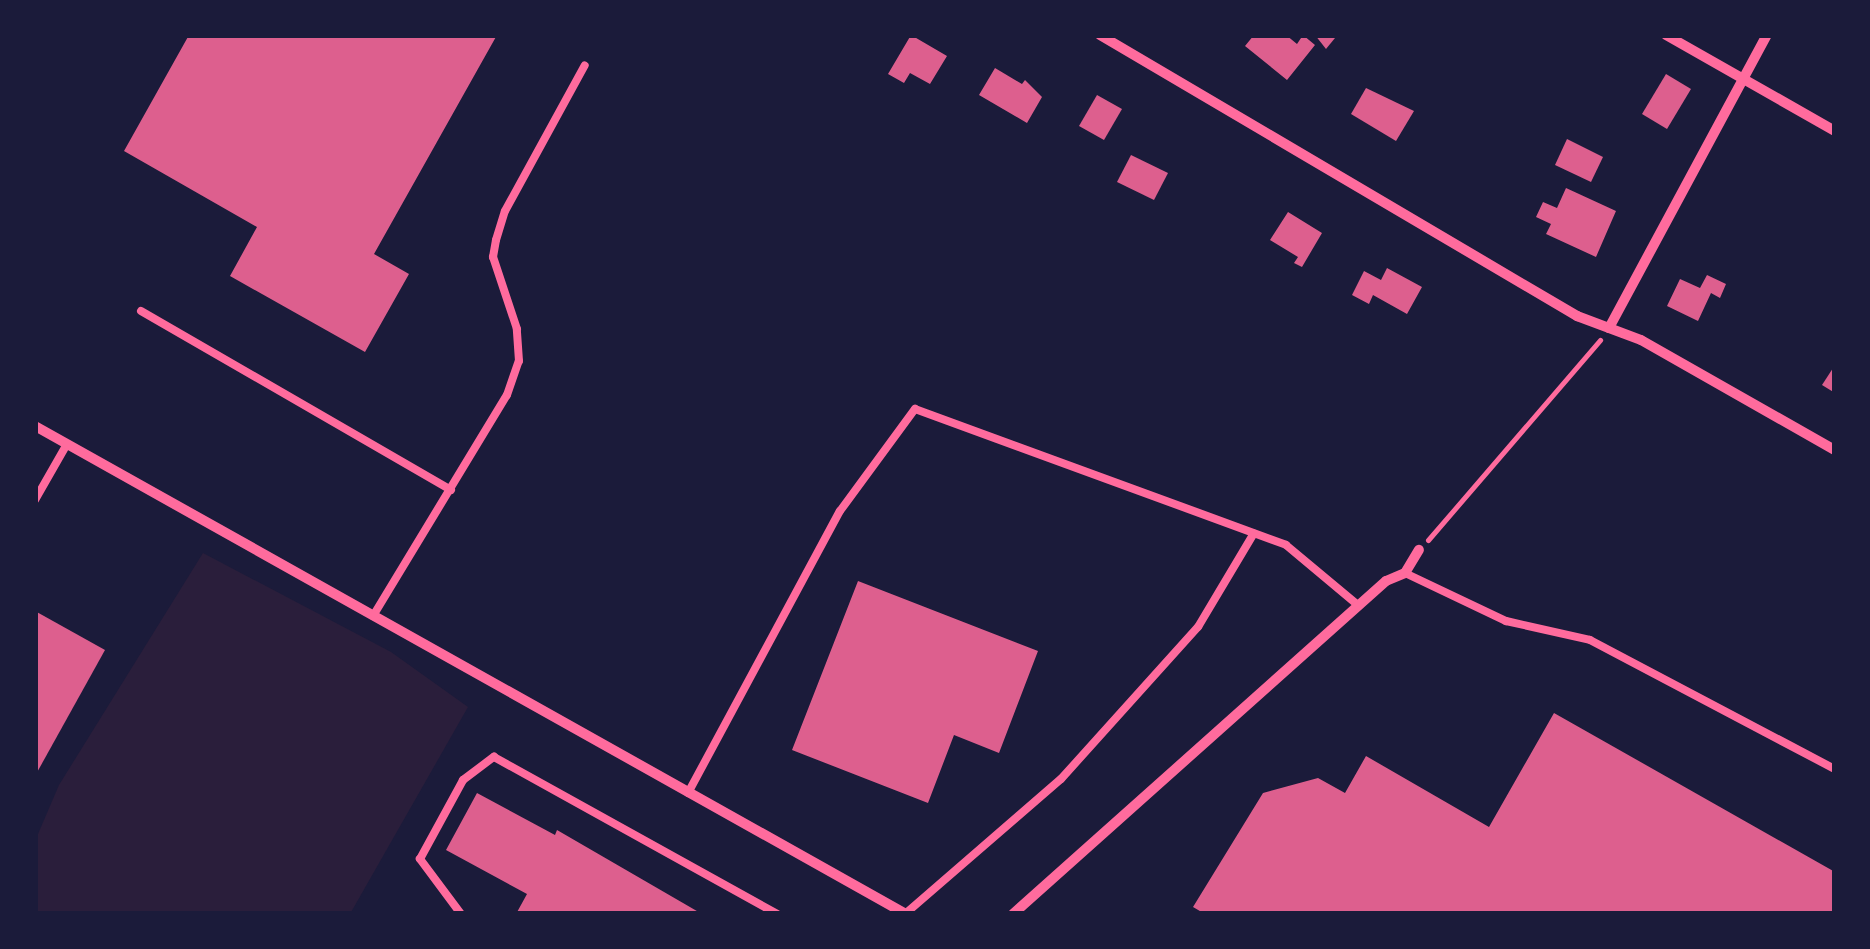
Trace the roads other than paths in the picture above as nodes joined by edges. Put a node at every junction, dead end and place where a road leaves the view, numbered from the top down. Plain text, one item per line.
1 (1100, 35) edge
2 (1666, 35) edge
3 (1767, 35) edge
4 (585, 64) dead end
5 (1744, 79) junction
6 (1835, 131) edge
7 (140, 311) dead end
8 (1609, 328) junction
9 (35, 426) edge
10 (67, 444) junction
11 (1835, 450) edge
12 (450, 490) junction
13 (35, 500) edge
14 (1254, 534) junction
15 (1419, 550) road end
16 (1405, 574) junction
17 (1360, 606) junction
18 (373, 616) junction
19 (1835, 769) edge
20 (688, 792) junction
21 (460, 914) edge
22 (777, 914) edge
23 (906, 914) edge
24 (1012, 914) edge

1 - 8 street
2 - 5 street
3 - 5 street
4 - 12 lane
5 - 6 street
5 - 8 street
7 - 12 lane
8 - 11 street
9 - 10 street
10 - 13 lane
10 - 18 street
12 - 18 lane
14 - 17 lane
14 - 20 lane
14 - 23 lane
15 - 16 street
16 - 17 street
16 - 19 lane
17 - 24 street
18 - 20 street
20 - 23 street
21 - 22 lane

